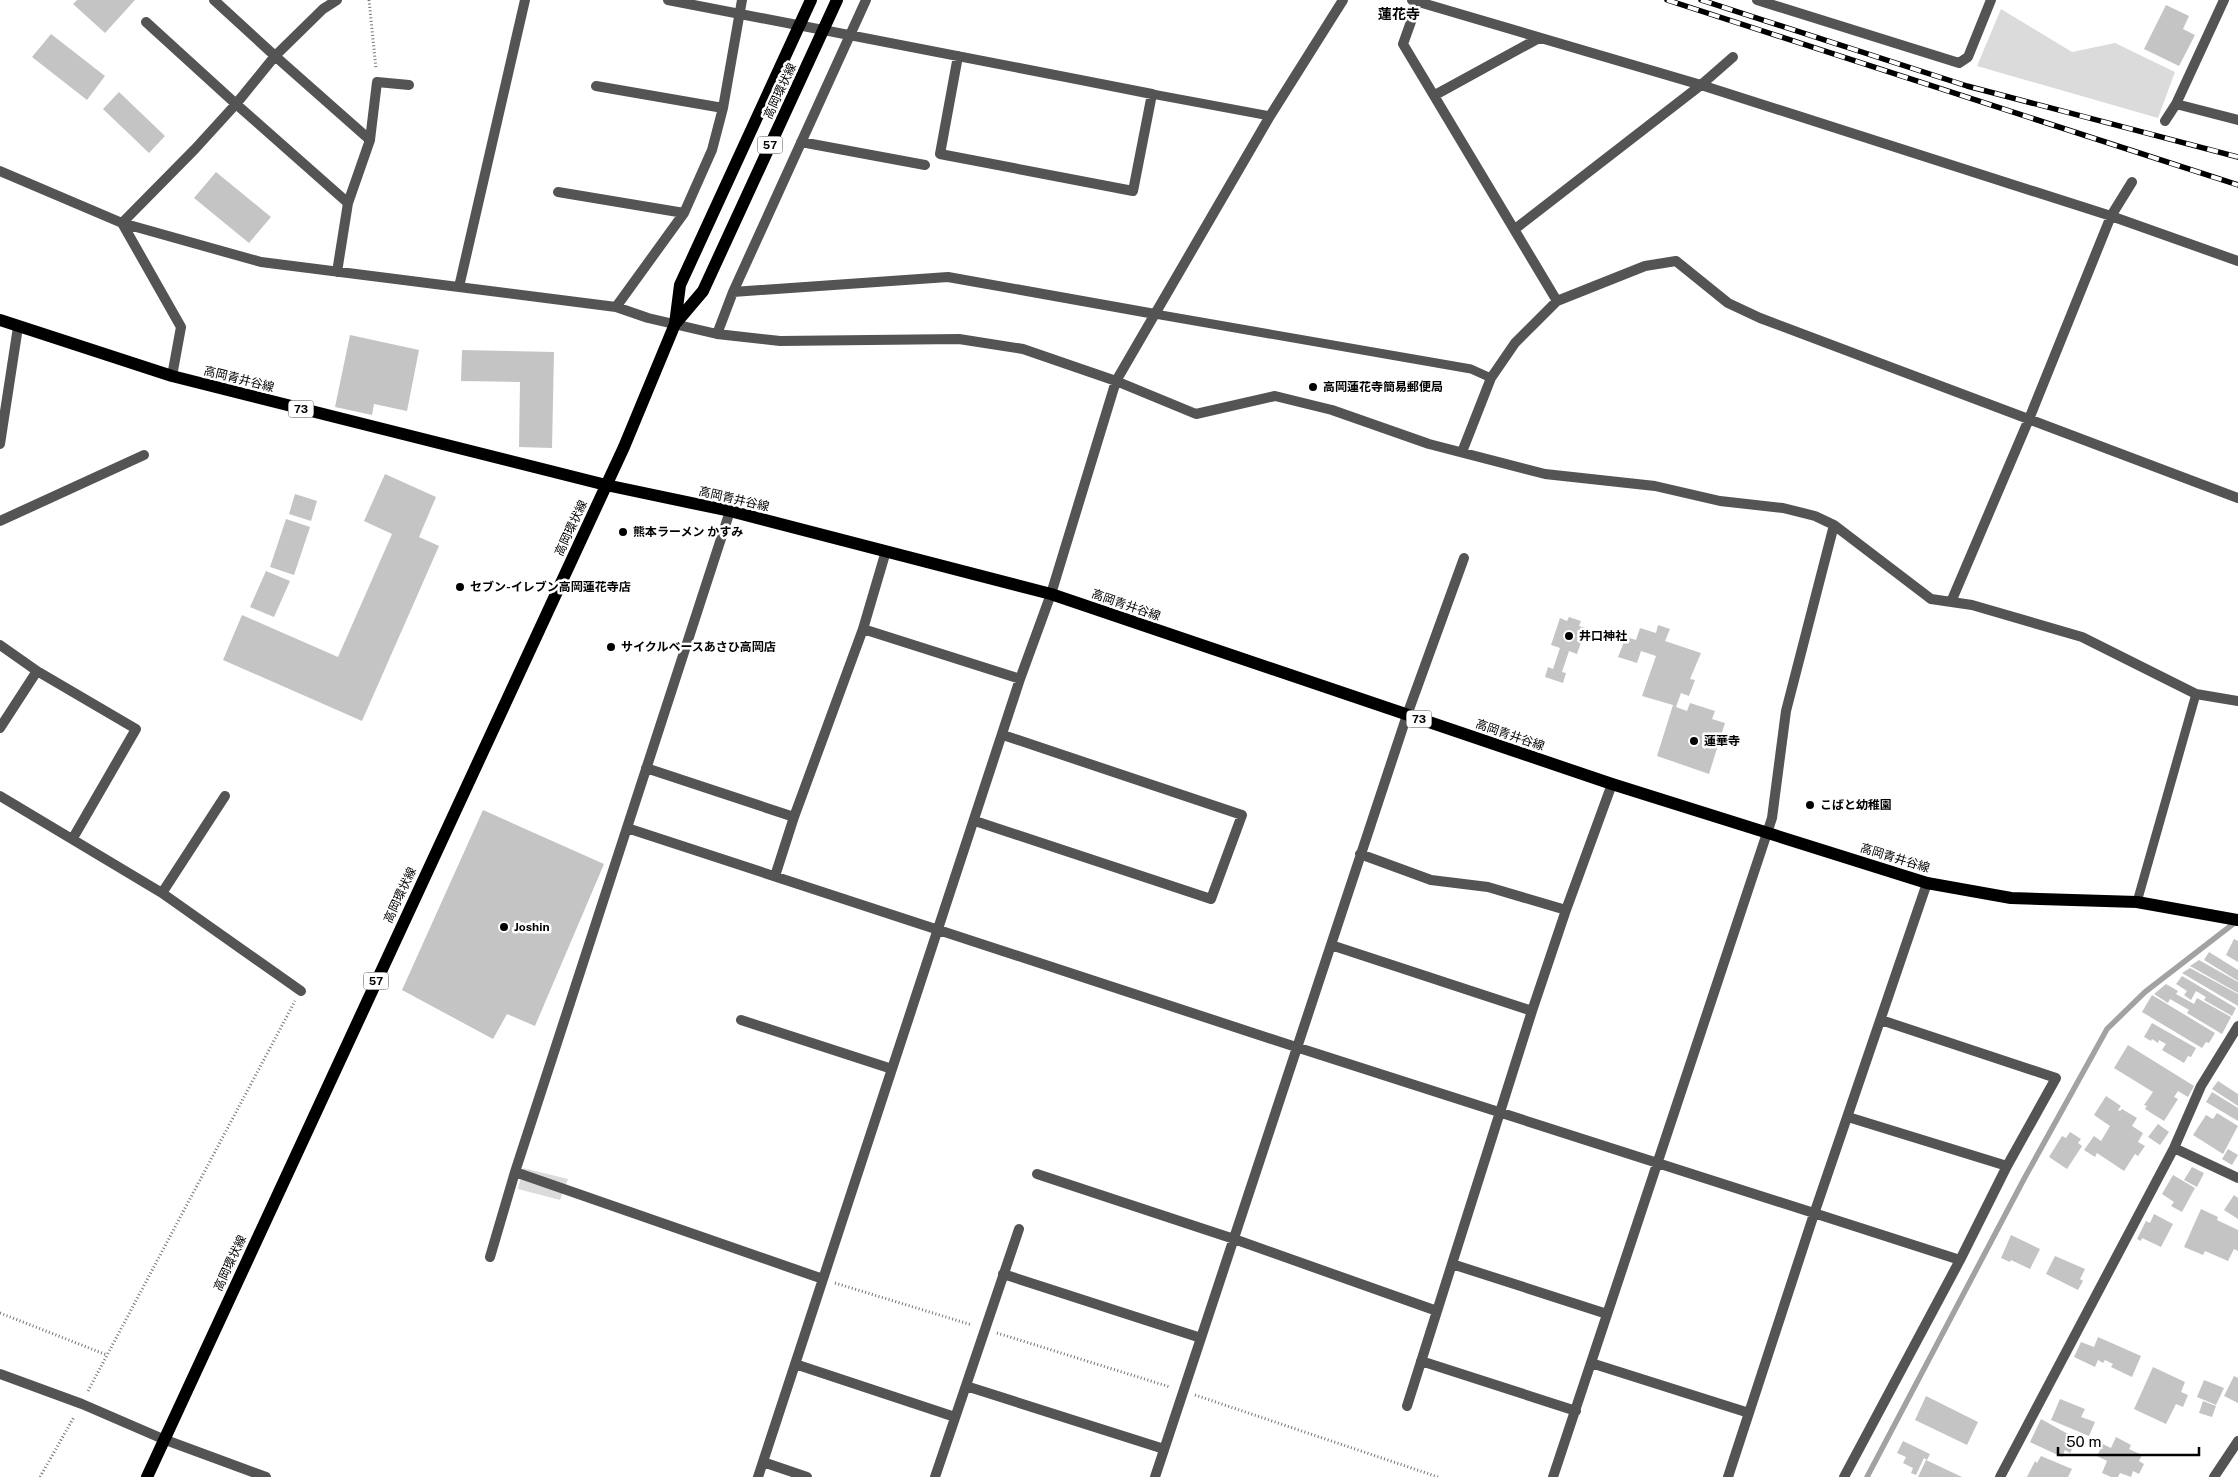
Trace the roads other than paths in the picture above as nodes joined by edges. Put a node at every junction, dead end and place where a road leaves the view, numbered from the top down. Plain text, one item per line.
1 (214, 0) edge
2 (337, 0) edge
3 (525, 0) edge
4 (668, 0) edge
5 (742, 0) edge
6 (811, 0) edge
7 (837, 0) edge
8 (866, 0) edge
9 (1343, 0) edge
10 (1758, 0) edge
11 (1991, 0) edge
12 (2224, 0) edge
13 (1415, 1) edge
14 (739, 14) junction
15 (146, 22) dead end
16 (850, 35) junction
17 (1539, 38) junction
18 (275, 56) junction
19 (958, 56) junction
20 (1733, 57) dead end
21 (409, 85) dead end
22 (1701, 85) junction
23 (596, 86) dead end
24 (1152, 94) junction
25 (1435, 95) junction
26 (236, 104) junction
27 (2176, 104) junction
28 (723, 108) junction
29 (1270, 116) junction
30 (2238, 120) edge
31 (2165, 121) dead end
32 (370, 140) junction
33 (801, 142) junction
34 (925, 165) dead end
35 (0, 171) edge
36 (2132, 182) dead end
37 (558, 192) dead end
38 (348, 203) junction
39 (684, 214) junction
40 (2110, 216) junction
41 (122, 223) junction
42 (1515, 229) junction
43 (2238, 261) edge
44 (337, 272) junction
45 (459, 287) junction
46 (733, 292) junction
47 (1557, 300) junction
48 (616, 307) junction
49 (1155, 314) junction
50 (0, 320) edge
51 (674, 324) junction
52 (18, 327) junction
53 (717, 334) junction
54 (172, 376) junction
55 (1490, 378) junction
56 (1116, 381) junction
57 (2, 413) edge
58 (2029, 419) junction
59 (0, 444) edge
60 (1462, 452) junction
61 (144, 455) dead end
62 (606, 486) junction
63 (2238, 498) edge
64 (730, 512) junction
65 (0, 521) edge
66 (1834, 525) junction
67 (886, 551) junction
68 (1464, 558) dead end
69 (1051, 594) junction
70 (1951, 602) junction
71 (864, 629) junction
72 (0, 646) edge
73 (37, 671) junction
74 (1020, 679) junction
75 (2196, 694) junction
76 (2238, 701) edge
77 (1407, 715) junction
78 (0, 728) edge
79 (1003, 736) junction
80 (646, 768) junction
81 (1612, 784) junction
82 (0, 796) edge
83 (225, 796) dead end
84 (794, 817) junction
85 (975, 820) junction
86 (627, 828) junction
87 (1767, 833) junction
88 (72, 838) junction
89 (1360, 854) junction
90 (775, 876) junction
91 (1927, 883) junction
92 (162, 893) junction
93 (2137, 902) junction
94 (1566, 910) junction
95 (2238, 920) edge
96 (938, 930) junction
97 (1331, 945) junction
98 (300, 991) road end
99 (1532, 1011) junction
100 (741, 1020) dead end
101 (1881, 1020) junction
102 (2238, 1026) edge
103 (1296, 1047) junction
104 (892, 1069) junction
105 (1502, 1112) junction
106 (1848, 1117) junction
107 (2174, 1148) junction
108 (1658, 1163) junction
109 (2007, 1166) junction
110 (515, 1172) junction
111 (1037, 1174) dead end
112 (2238, 1178) edge
113 (1814, 1214) junction
114 (1019, 1228) dead end
115 (1234, 1239) junction
116 (490, 1257) dead end
117 (1960, 1260) junction
118 (1452, 1264) junction
119 (1003, 1274) junction
120 (823, 1279) junction
121 (1437, 1311) junction
122 (1607, 1314) junction
123 (1201, 1338) junction
124 (1421, 1361) junction
125 (1591, 1363) junction
126 (795, 1364) junction
127 (0, 1374) edge
128 (966, 1386) junction
129 (1406, 1406) dead end
130 (1576, 1411) junction
131 (1749, 1413) junction
132 (955, 1417) junction
133 (163, 1439) junction
134 (2238, 1441) edge
135 (1164, 1449) junction
136 (763, 1462) junction
137 (147, 1477) edge
138 (266, 1477) edge
139 (758, 1477) edge
140 (807, 1477) edge
141 (935, 1477) edge
142 (1155, 1477) edge
143 (1553, 1477) edge
144 (1728, 1477) edge
145 (1844, 1477) edge
146 (2000, 1477) edge
147 (2214, 1477) edge

1 - 18 street
2 - 18 street
3 - 45 street
4 - 14 street
5 - 14 street
6 - 51 main road, 高岡環状線 / 57
7 - 51 main road, 高岡環状線 / 57
8 - 16 street
9 - 29 street
10 - 11 street
12 - 27 street
13 - 17 street
13 - 25 street
14 - 16 street
14 - 28 street
15 - 26 street
16 - 19 street
16 - 33 street
17 - 22 street
17 - 25 street
18 - 26 street
18 - 32 street
19 - 24 street
19 - 24 street
20 - 22 street
21 - 32 street
22 - 40 street
22 - 42 street
23 - 28 street
24 - 29 lane
25 - 42 street
26 - 38 street
26 - 41 street
27 - 30 street
27 - 31 street
28 - 39 street
29 - 49 street
32 - 38 street
33 - 34 street
33 - 46 street
35 - 41 street
36 - 40 street
37 - 39 street
38 - 44 street
39 - 48 street
40 - 43 street
40 - 58 street
41 - 44 street
41 - 54 street
42 - 47 street
44 - 45 street
45 - 48 street
46 - 49 street
46 - 53 street
47 - 55 street
47 - 58 street
48 - 51 street
49 - 55 lane
49 - 56 street
50 - 52 main road, 高岡青井谷線 / 73
51 - 53 street
51 - 62 main road, 高岡環状線 / 57
52 - 54 main road, 高岡青井谷線 / 73
52 - 57 street
53 - 56 street
54 - 62 main road, 高岡青井谷線 / 73
55 - 60 street
56 - 60 street
56 - 69 street
57 - 59 street
58 - 63 street
58 - 70 street
60 - 66 street
61 - 65 street
62 - 64 main road, 高岡青井谷線 / 73
62 - 133 main road, 高岡環状線 / 57
64 - 67 main road, 高岡青井谷線 / 73
64 - 80 street
66 - 70 street
66 - 87 street
67 - 69 main road, 高岡青井谷線 / 73
67 - 71 street
68 - 77 street
69 - 74 street
69 - 77 main road, 高岡青井谷線 / 73
70 - 75 street
71 - 74 street
71 - 84 street
72 - 73 street
73 - 78 street
73 - 88 street
74 - 79 street
75 - 76 street
75 - 93 lane
77 - 81 main road, 高岡青井谷線 / 73
77 - 89 street
79 - 85 street
79 - 85 street
80 - 84 street
80 - 86 street
81 - 87 main road, 高岡青井谷線 / 73
81 - 94 street
82 - 88 street
83 - 92 street
84 - 90 street
85 - 96 street
86 - 90 street
86 - 110 street
87 - 91 main road, 高岡青井谷線 / 73
87 - 108 street
88 - 92 street
89 - 94 street
89 - 97 street
90 - 96 street
91 - 93 main road, 高岡青井谷線 / 73
91 - 101 street
92 - 98 street
93 - 95 main road, 高岡青井谷線 / 73
94 - 99 street
96 - 103 street
96 - 104 street
97 - 99 street
97 - 103 street
99 - 105 street
100 - 104 street
101 - 106 street
101 - 109 street
102 - 107 street
103 - 105 street
103 - 115 street
104 - 120 street
105 - 108 street
105 - 118 street
106 - 109 street
106 - 113 street
107 - 112 street
107 - 146 street
108 - 113 street
108 - 122 street
109 - 117 street
110 - 116 street
110 - 120 street
111 - 115 street
113 - 117 street
113 - 131 street
114 - 119 street
115 - 121 street
115 - 123 street
117 - 145 street
118 - 121 street
118 - 122 street
119 - 123 street
119 - 128 street
120 - 126 street
121 - 124 street
122 - 125 street
123 - 135 street
124 - 129 street
124 - 130 street
125 - 130 street
125 - 131 street
126 - 132 street
126 - 136 street
127 - 133 street
128 - 132 street
128 - 135 street
130 - 143 street
131 - 144 street
132 - 141 street
133 - 137 main road, 高岡環状線 / 57
133 - 138 street
134 - 147 street
135 - 142 street
136 - 139 street
136 - 140 street

